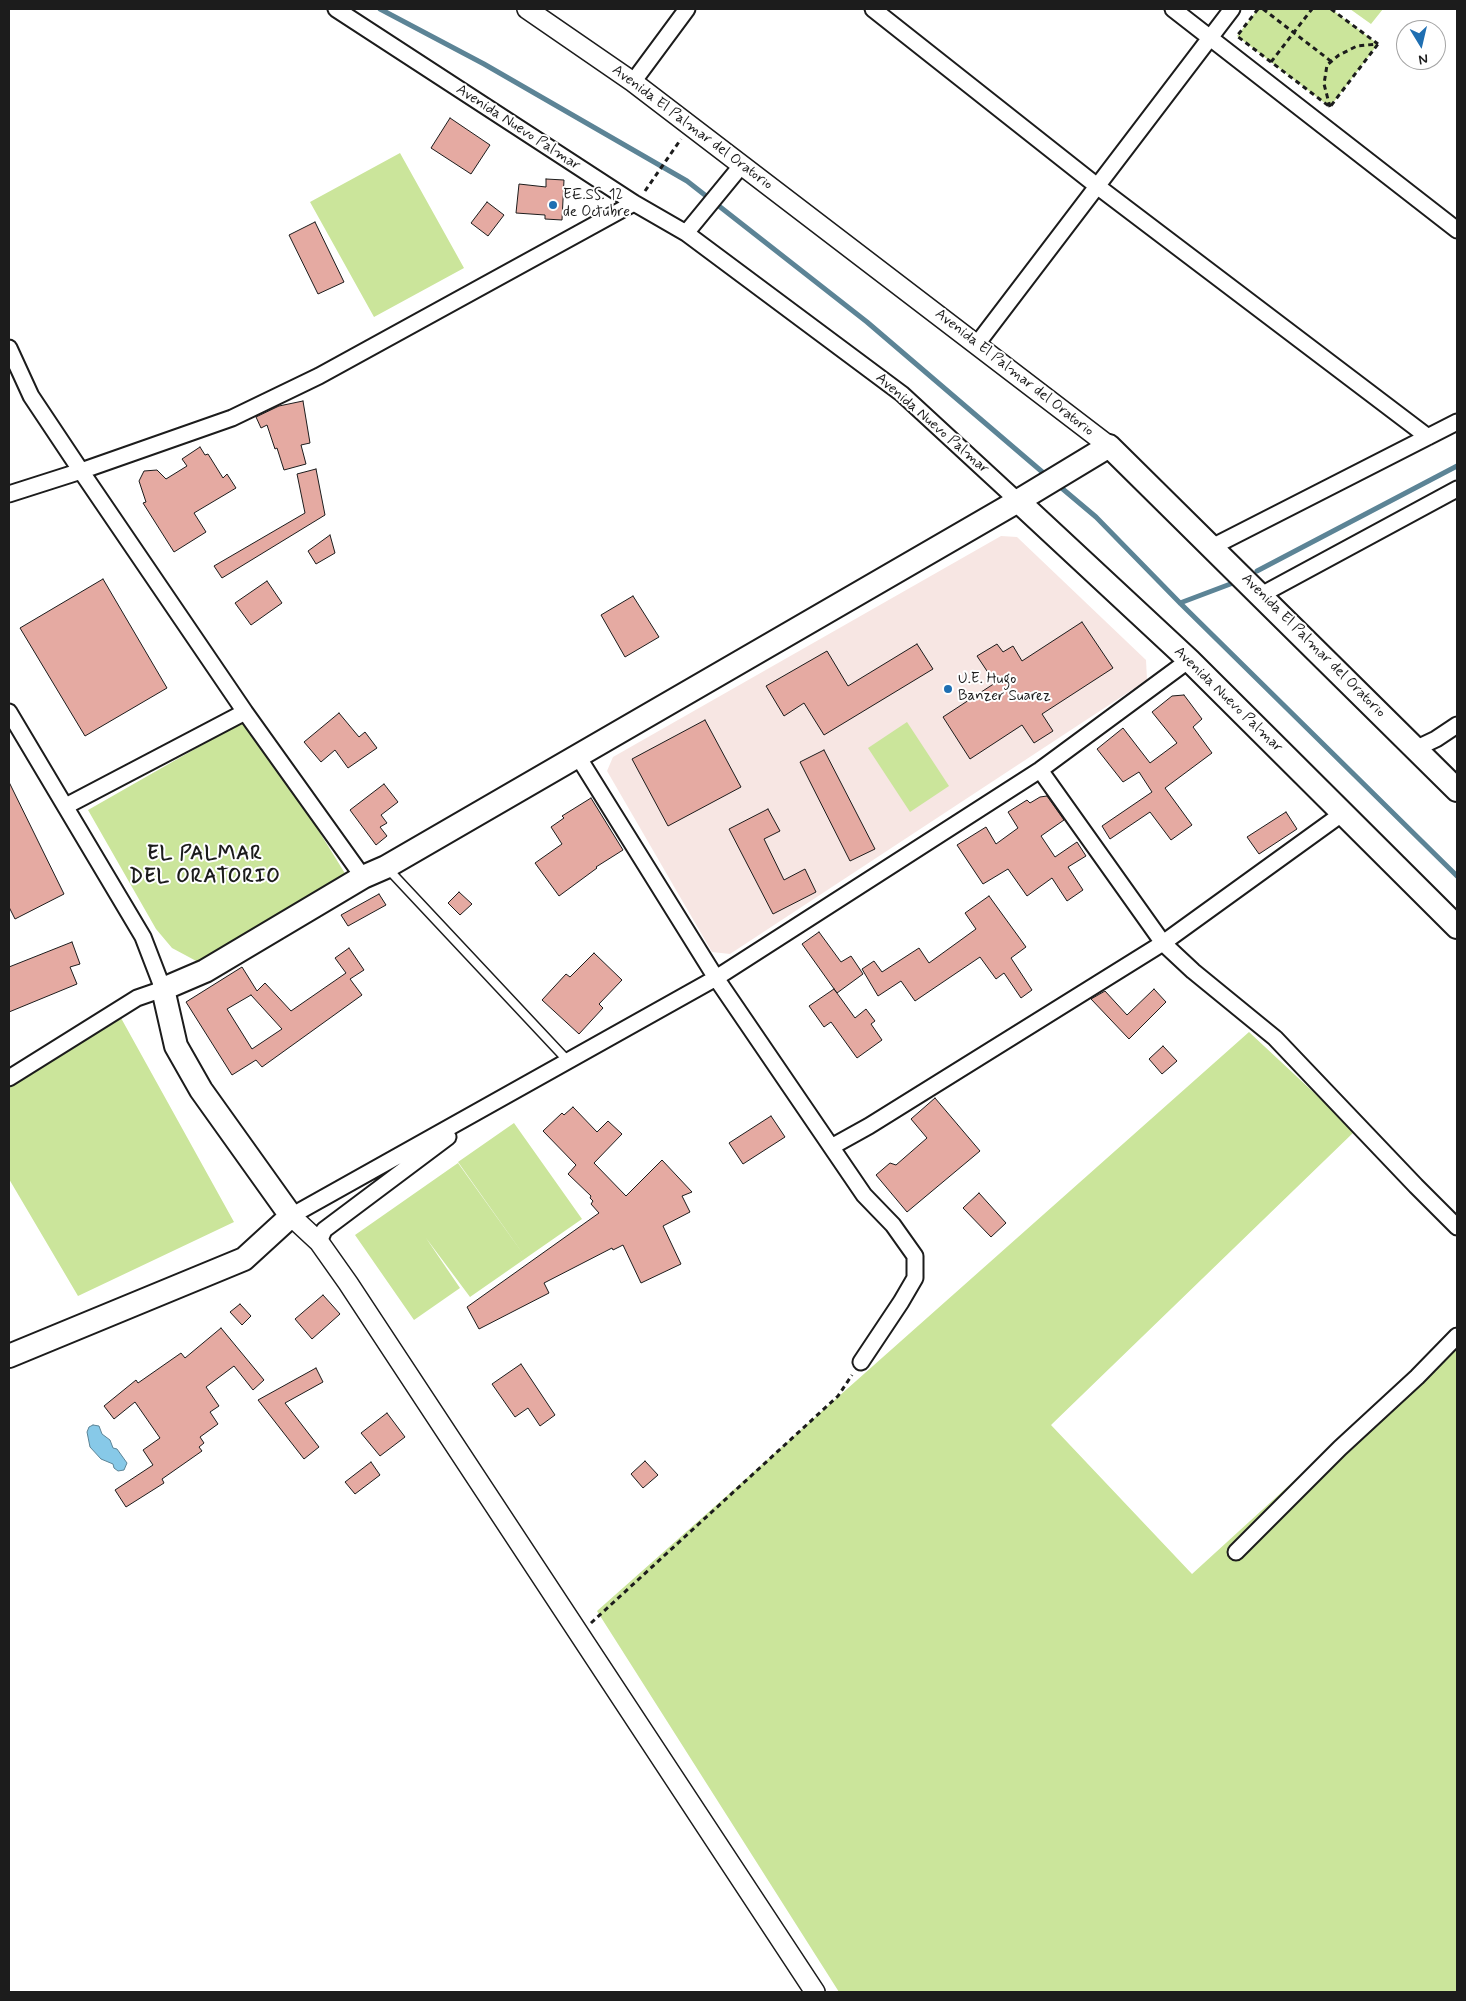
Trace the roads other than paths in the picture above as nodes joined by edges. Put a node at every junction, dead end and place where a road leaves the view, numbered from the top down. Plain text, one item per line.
1 (336, 9) edge
2 (527, 9) edge
3 (687, 9) edge
4 (873, 9) edge
5 (1173, 9) edge
6 (1232, 9) edge
7 (1211, 39) junction
8 (633, 82) junction
9 (735, 173) junction
10 (1097, 186) junction
11 (634, 203) junction
12 (690, 228) junction
13 (1457, 230) edge
14 (977, 344) junction
15 (9, 348) edge
16 (1457, 422) edge
17 (1428, 437) junction
18 (1109, 446) junction
19 (81, 471) junction
20 (1457, 489) edge
21 (9, 494) edge
22 (1027, 495) junction
23 (1212, 547) junction
24 (1261, 595) junction
25 (1189, 660) junction
26 (9, 712) edge
27 (245, 712) junction
28 (1457, 725) edge
29 (1415, 749) junction
30 (578, 755) junction
31 (1040, 770) junction
32 (1457, 790) edge
33 (66, 806) junction
34 (1343, 813) junction
35 (386, 867) junction
36 (364, 877) junction
37 (1457, 927) edge
38 (1163, 943) junction
39 (716, 978) junction
40 (163, 989) junction
41 (568, 1061) junction
42 (9, 1078) edge
43 (498, 1100) junction
44 (833, 1146) junction
45 (291, 1216) junction
46 (1457, 1227) edge
47 (319, 1242) junction
48 (1457, 1336) edge
49 (9, 1356) edge
50 (861, 1362) road end
51 (1236, 1552) dead end
52 (815, 1992) edge

1 - 11 street, Avenida Nuevo Palmar
2 - 8 street, Avenida El Palmar del Oratorio
3 - 8 street
4 - 10 street
5 - 7 street
6 - 7 street
7 - 10 street
7 - 13 street
8 - 9 street, Avenida El Palmar del Oratorio
9 - 12 street
9 - 14 street, Avenida El Palmar del Oratorio
10 - 14 street
10 - 17 street
11 - 12 street, Avenida Nuevo Palmar
11 - 19 street
12 - 22 street, Avenida Nuevo Palmar
14 - 18 street, Avenida El Palmar del Oratorio
15 - 19 street
16 - 17 street
17 - 23 street
18 - 22 main road
18 - 23 main road, Avenida El Palmar del Oratorio
19 - 21 street
19 - 27 street
20 - 24 street
22 - 25 main road, Avenida Nuevo Palmar
22 - 30 main road
23 - 24 main road, Avenida El Palmar del Oratorio
24 - 29 main road, Avenida El Palmar del Oratorio
25 - 31 street
25 - 34 main road, Avenida Nuevo Palmar
26 - 33 street
27 - 33 street
27 - 36 street
28 - 29 street
29 - 32 main road, Avenida El Palmar del Oratorio
30 - 35 main road
30 - 39 street
31 - 38 street
31 - 39 street
33 - 40 street
34 - 37 main road, Avenida Nuevo Palmar
34 - 38 street
35 - 36 main road
35 - 41 lane
36 - 40 main road
38 - 44 street
38 - 46 street
39 - 41 street
39 - 44 street
40 - 42 street
40 - 45 main road
41 - 43 street
43 - 45 street
43 - 47 street
44 - 50 street
45 - 47 street
45 - 49 main road
47 - 52 street
48 - 51 street

